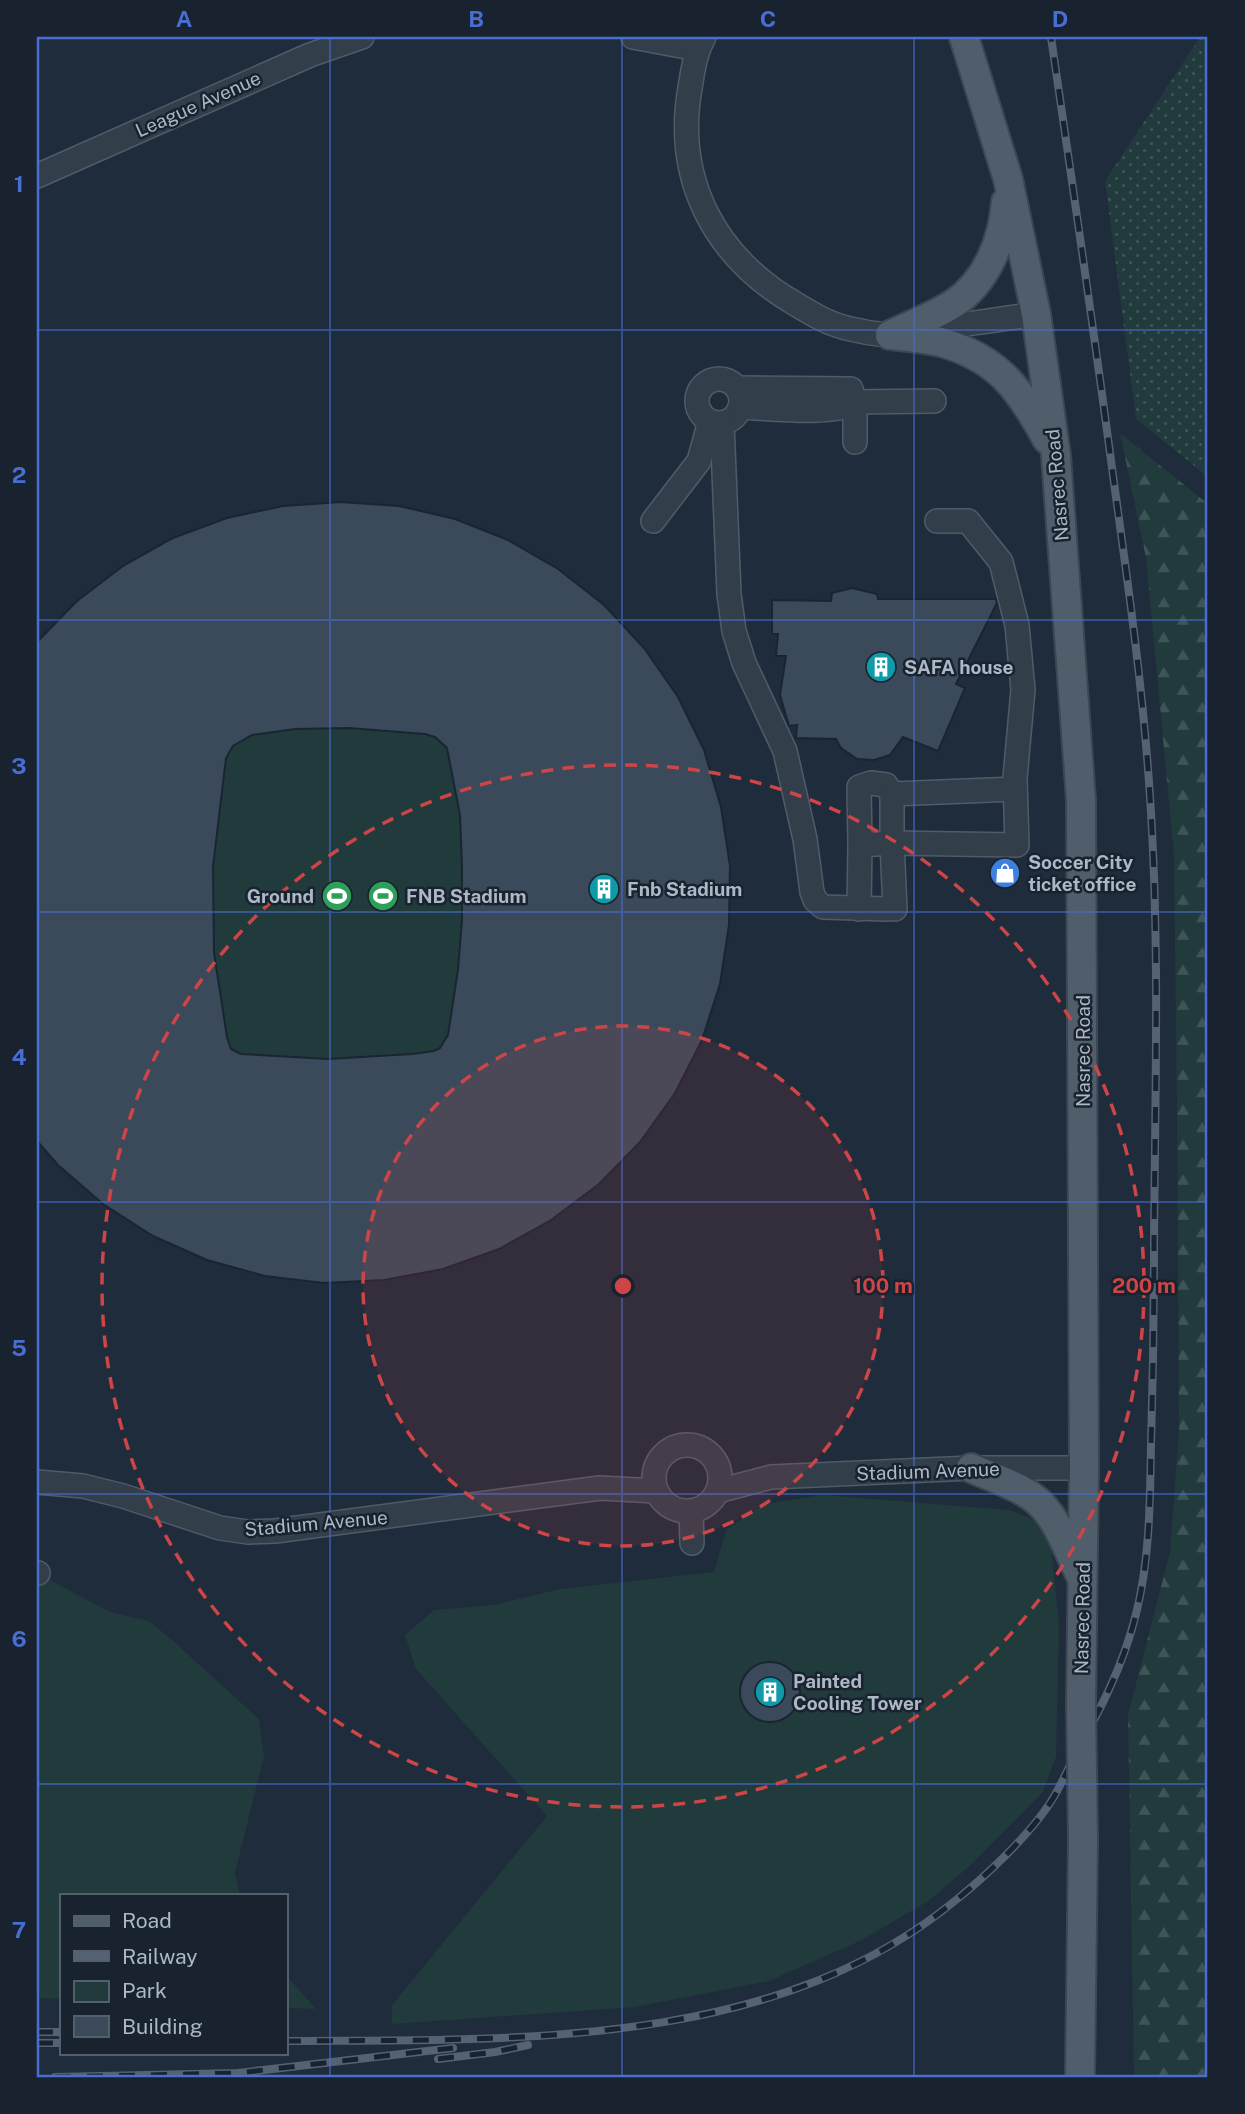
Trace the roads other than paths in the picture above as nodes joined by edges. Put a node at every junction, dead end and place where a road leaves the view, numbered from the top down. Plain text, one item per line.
1 (362, 37) edge
2 (633, 37) edge
3 (964, 37) edge
4 (700, 43) edge
5 (37, 176) edge
6 (1008, 180) junction
7 (1036, 314) junction
8 (890, 335) junction
9 (739, 398) junction
10 (934, 401) dead end
11 (855, 402) junction
12 (716, 422) junction
13 (855, 442) dead end
14 (1056, 456) junction
15 (653, 521) dead end
16 (937, 521) dead end
17 (1015, 789) junction
18 (892, 794) junction
19 (892, 843) junction
20 (860, 845) junction
21 (859, 909) junction
22 (719, 1468) junction
23 (971, 1468) junction
24 (1084, 1468) junction
25 (771, 1477) junction
26 (656, 1479) junction
27 (37, 1482) edge
28 (718, 1491) junction
29 (691, 1511) junction
30 (692, 1543) dead end
31 (1082, 1579) junction
32 (1077, 2071) edge

1 - 5 street, League Avenue
2 - 4 street
3 - 6 main road, Nasrec Road
4 - 8 street
6 - 7 main road, Nasrec Road
6 - 8 main road
7 - 8 street
7 - 14 main road, Nasrec Road
8 - 14 main road
9 - 11 street
9 - 12 street
9 - 12 street
10 - 11 street
11 - 13 street
12 - 15 street
12 - 21 street
14 - 24 main road, Nasrec Road
16 - 17 street
17 - 18 street
17 - 19 street
18 - 19 street
18 - 20 street
19 - 20 street
19 - 21 street
20 - 21 street
22 - 25 street, Stadium Avenue
22 - 26 street
22 - 28 street
23 - 24 street, Stadium Avenue
23 - 25 street, Stadium Avenue
23 - 31 main road
24 - 31 main road, Nasrec Road
25 - 28 street, Stadium Avenue
26 - 27 street, Stadium Avenue
26 - 29 street
28 - 29 street
29 - 30 street
31 - 32 main road, Nasrec Road, bridge

